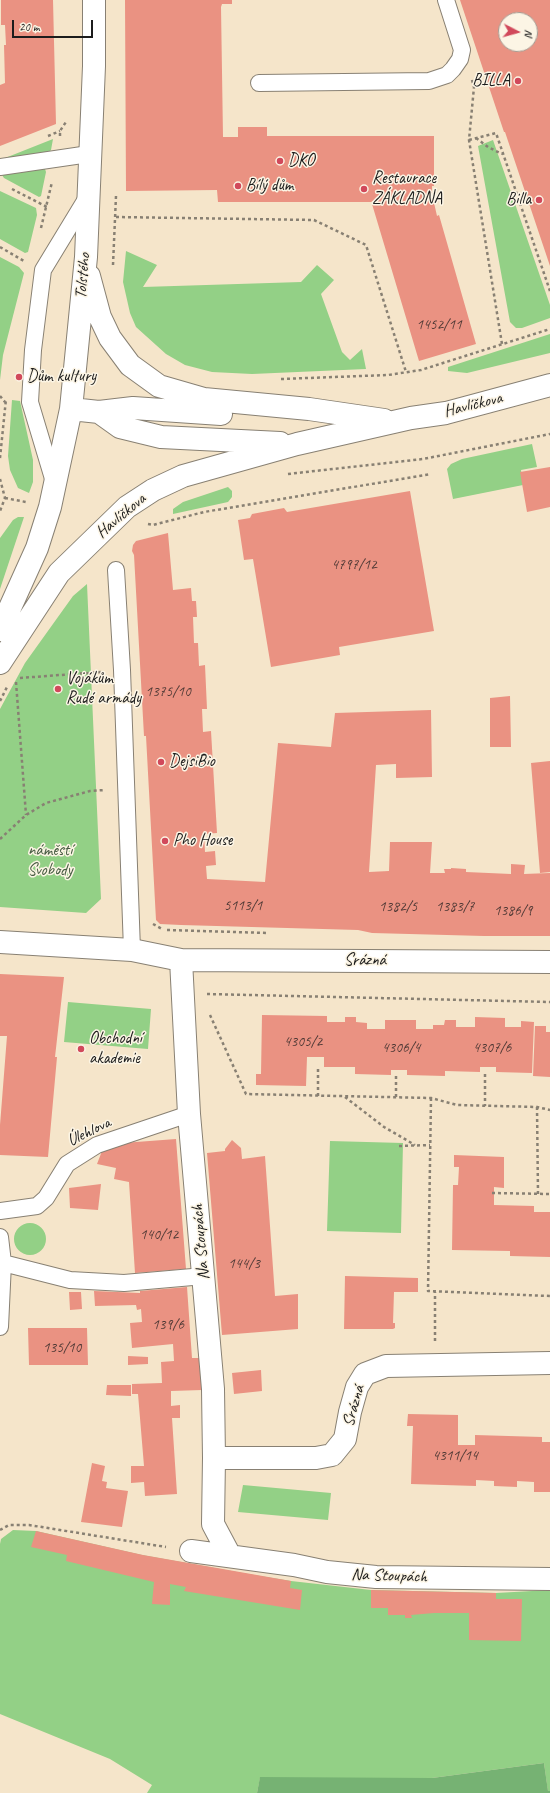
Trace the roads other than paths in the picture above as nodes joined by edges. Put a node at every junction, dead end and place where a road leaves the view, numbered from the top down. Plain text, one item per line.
1 (94, 0) edge
2 (446, 0) edge
3 (259, 83) dead end
4 (89, 154) junction
5 (0, 167) edge
6 (88, 196) junction
7 (86, 257) junction
8 (550, 385) edge
9 (71, 409) junction
10 (309, 409) junction
11 (99, 412) junction
12 (395, 422) junction
13 (297, 444) junction
14 (55, 485) junction
15 (116, 570) dead end
16 (0, 630) edge
17 (0, 663) edge
18 (0, 942) edge
19 (132, 950) junction
20 (180, 960) junction
21 (550, 962) edge
22 (189, 1114) junction
23 (0, 1211) edge
24 (0, 1237) edge
25 (3, 1263) junction
26 (204, 1276) junction
27 (0, 1327) edge
28 (550, 1363) edge
29 (214, 1458) junction
30 (213, 1524) junction
31 (230, 1556) junction
32 (550, 1579) edge

1 - 4 street, Tolstého
2 - 3 lane
4 - 5 lane
4 - 6 street, Tolstého
6 - 7 street, Tolstého
6 - 14 lane
7 - 9 street, Tolstého
7 - 10 street, Havlíčkova
8 - 12 street, Havlíčkova
9 - 11 street, Havlíčkova
9 - 14 street, Tolstého
10 - 11 street, Havlíčkova
10 - 12 street, Havlíčkova
11 - 13 street, Havlíčkova
12 - 13 street, Havlíčkova
13 - 17 street, Havlíčkova
14 - 16 street, Tolstého
15 - 19 lane
18 - 19 street
19 - 20 street
20 - 21 street, Srázná
20 - 22 street, Na Stoupách
22 - 23 lane, Úlehlova
22 - 26 street, Na Stoupách
24 - 25 lane
25 - 26 lane
25 - 27 lane
26 - 29 street, Na Stoupách
28 - 29 street, Srázná
29 - 30 street, Na Stoupách
30 - 31 street, Na Stoupách
30 - 31 street, Na Stoupách
31 - 32 street, Na Stoupách

